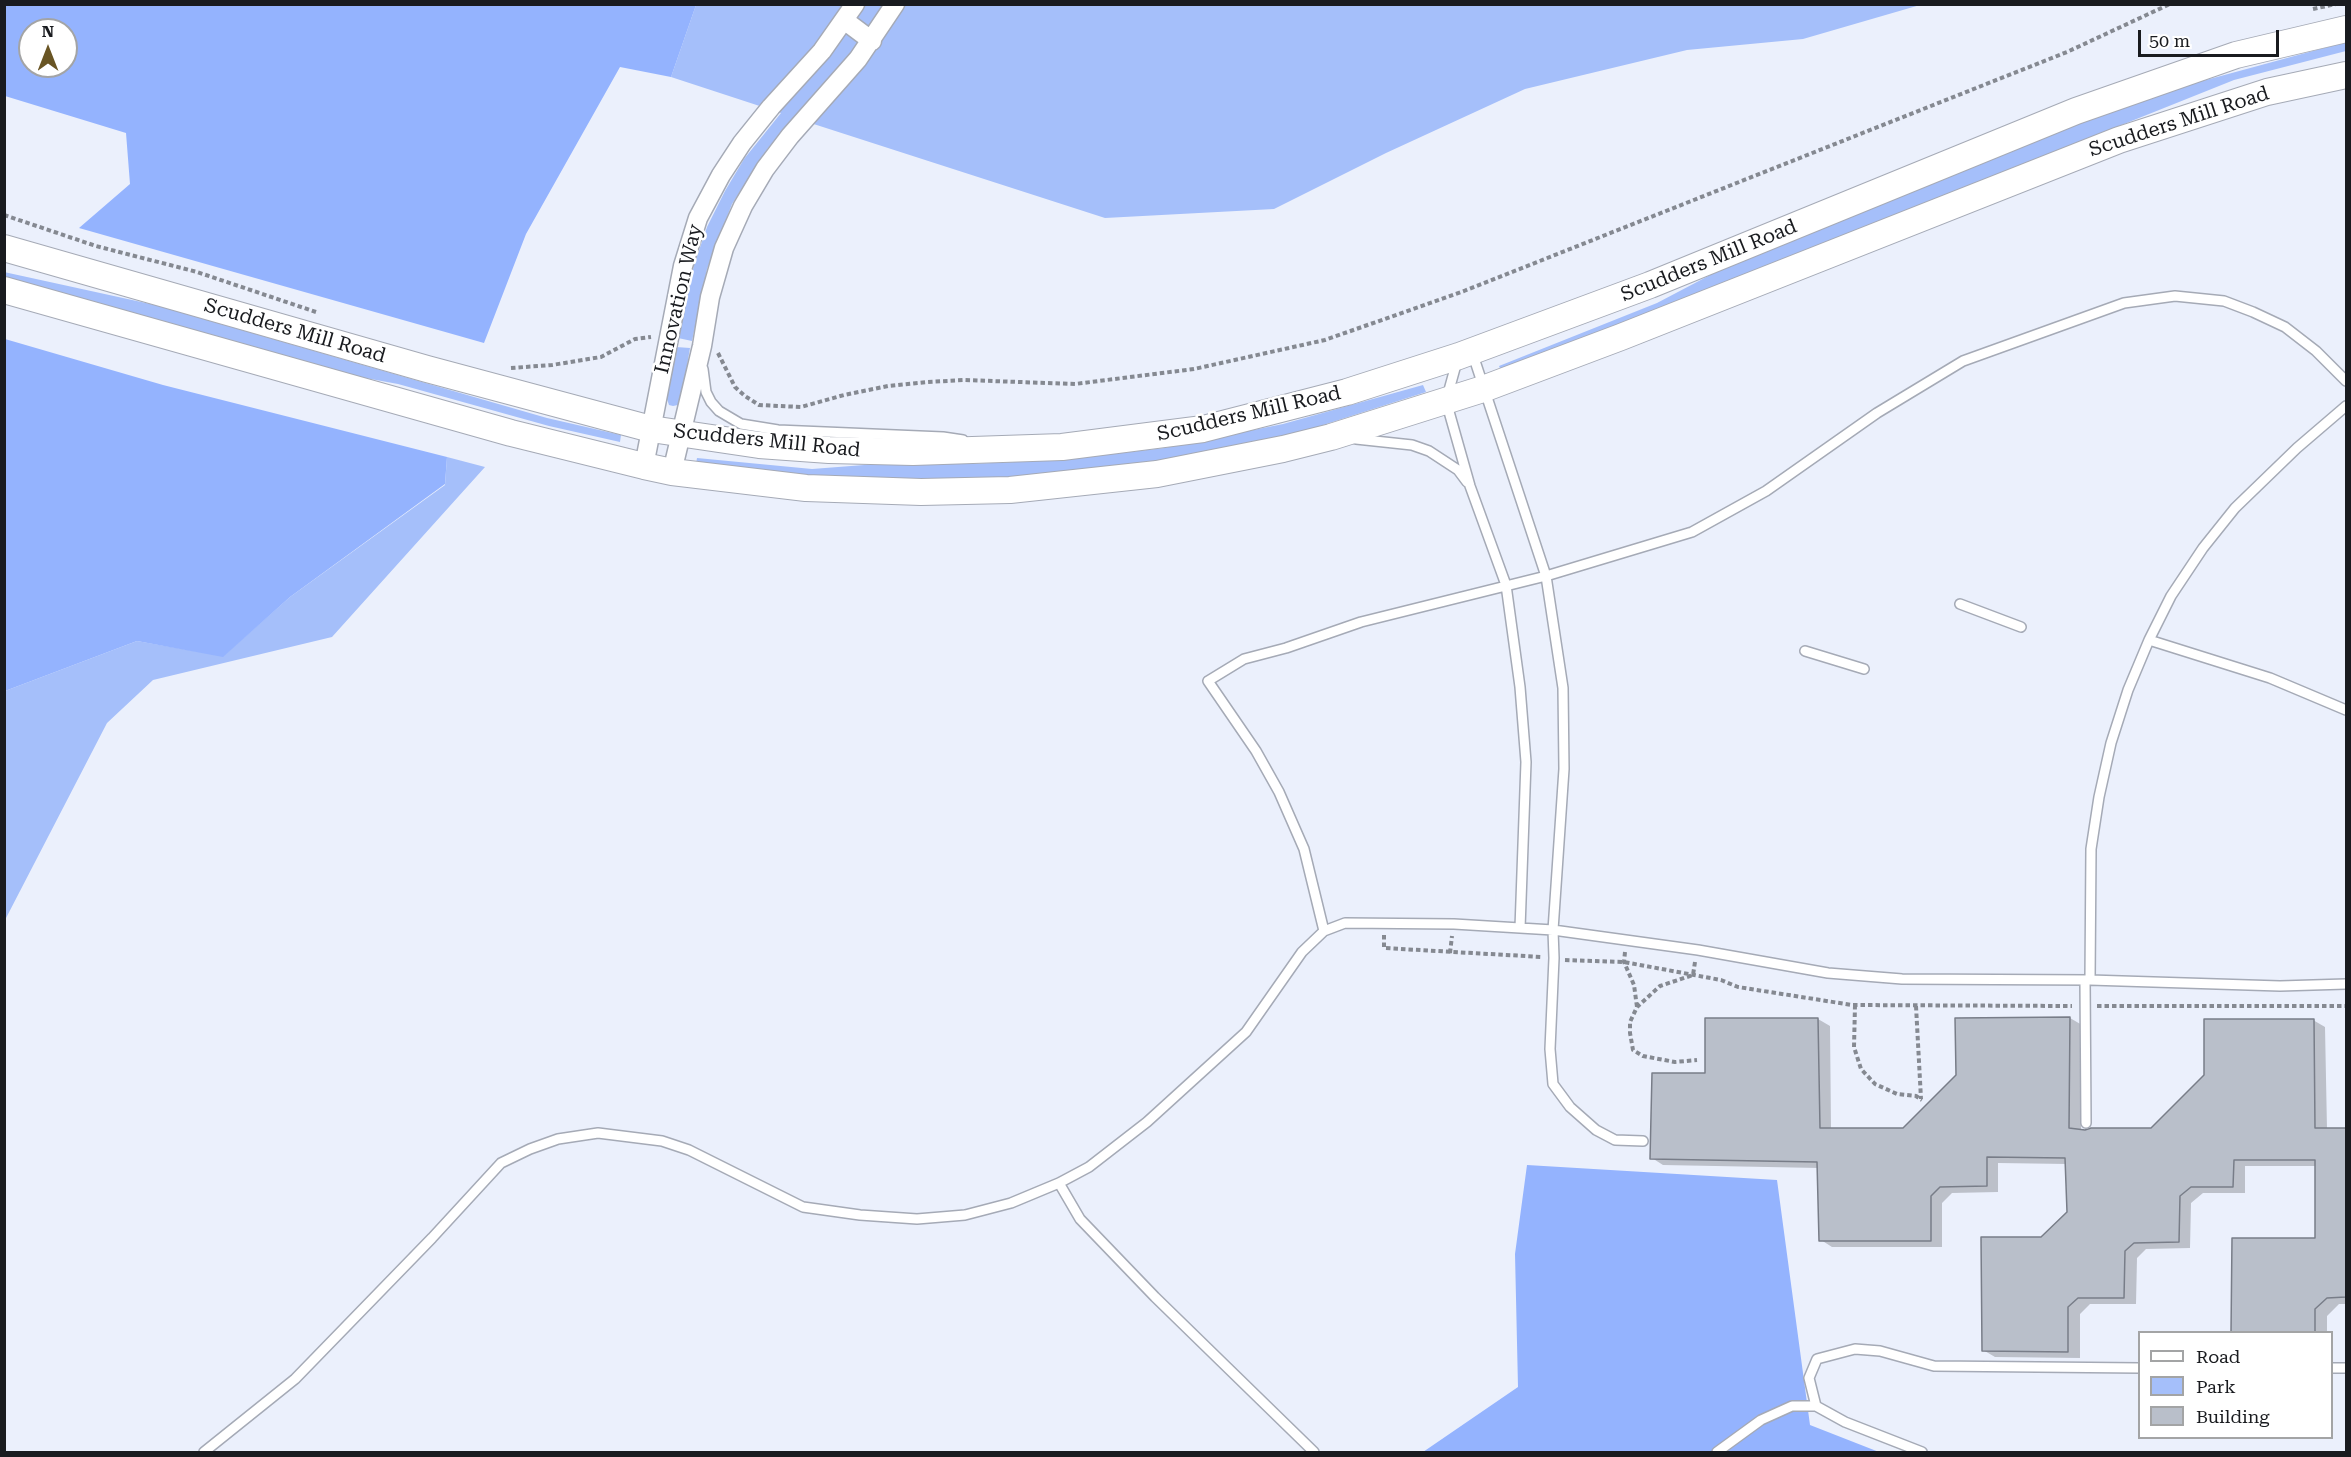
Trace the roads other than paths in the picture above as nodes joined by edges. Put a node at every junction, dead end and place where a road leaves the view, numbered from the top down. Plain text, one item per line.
1 (855, 4) edge
2 (895, 4) edge
3 (844, 20) junction
4 (2346, 28) edge
5 (872, 41) junction
6 (2346, 75) edge
7 (4, 248) edge
8 (4, 290) edge
9 (702, 346) junction
10 (1465, 354) junction
11 (2346, 381) edge
12 (1483, 388) junction
13 (1446, 401) junction
14 (2346, 405) edge
15 (651, 429) junction
16 (680, 434) junction
17 (1331, 437) junction
18 (997, 451) junction
19 (644, 466) junction
20 (672, 472) junction
21 (1470, 486) junction
22 (1546, 576) junction
23 (1506, 585) junction
24 (1960, 604) dead end
25 (2020, 627) dead end
26 (2149, 640) junction
27 (1805, 651) dead end
28 (1864, 669) dead end
29 (2346, 710) edge
30 (1520, 928) junction
31 (1553, 930) junction
32 (1324, 931) junction
33 (2087, 980) junction
34 (2346, 984) edge
35 (2086, 1123) dead end
36 (1643, 1141) dead end
37 (1059, 1183) junction
38 (2138, 1368) edge
39 (1816, 1406) junction
40 (204, 1452) edge
41 (1314, 1452) edge
42 (1717, 1452) edge
43 (1922, 1452) edge

1 - 3 street, Innovation Way
2 - 5 street, Innovation Way
3 - 5 street
3 - 15 street, Innovation Way
4 - 10 main road, Scudders Mill Road
5 - 9 street, Innovation Way
6 - 12 main road, Scudders Mill Road
7 - 15 main road, Scudders Mill Road
8 - 19 main road, Scudders Mill Road
9 - 16 street, Innovation Way
9 - 18 lane
10 - 12 lane
10 - 13 lane
10 - 18 main road, Scudders Mill Road
11 - 22 lane
12 - 13 main road, Scudders Mill Road
12 - 22 lane
13 - 17 main road, Scudders Mill Road
13 - 21 lane
14 - 26 lane
15 - 16 main road, Scudders Mill Road
15 - 19 street, Innovation Way
16 - 18 main road, Scudders Mill Road
16 - 20 street, Innovation Way
17 - 20 main road, Scudders Mill Road
17 - 21 lane
19 - 20 main road, Scudders Mill Road
21 - 23 lane
22 - 23 lane
22 - 31 lane
23 - 30 lane
23 - 32 lane
24 - 25 lane
26 - 29 lane
26 - 33 lane
27 - 28 lane
30 - 31 lane
30 - 32 lane
31 - 33 lane
31 - 36 lane
32 - 37 lane
33 - 34 lane
33 - 35 lane
37 - 40 lane
37 - 41 lane
38 - 39 lane
39 - 42 lane
39 - 43 lane

